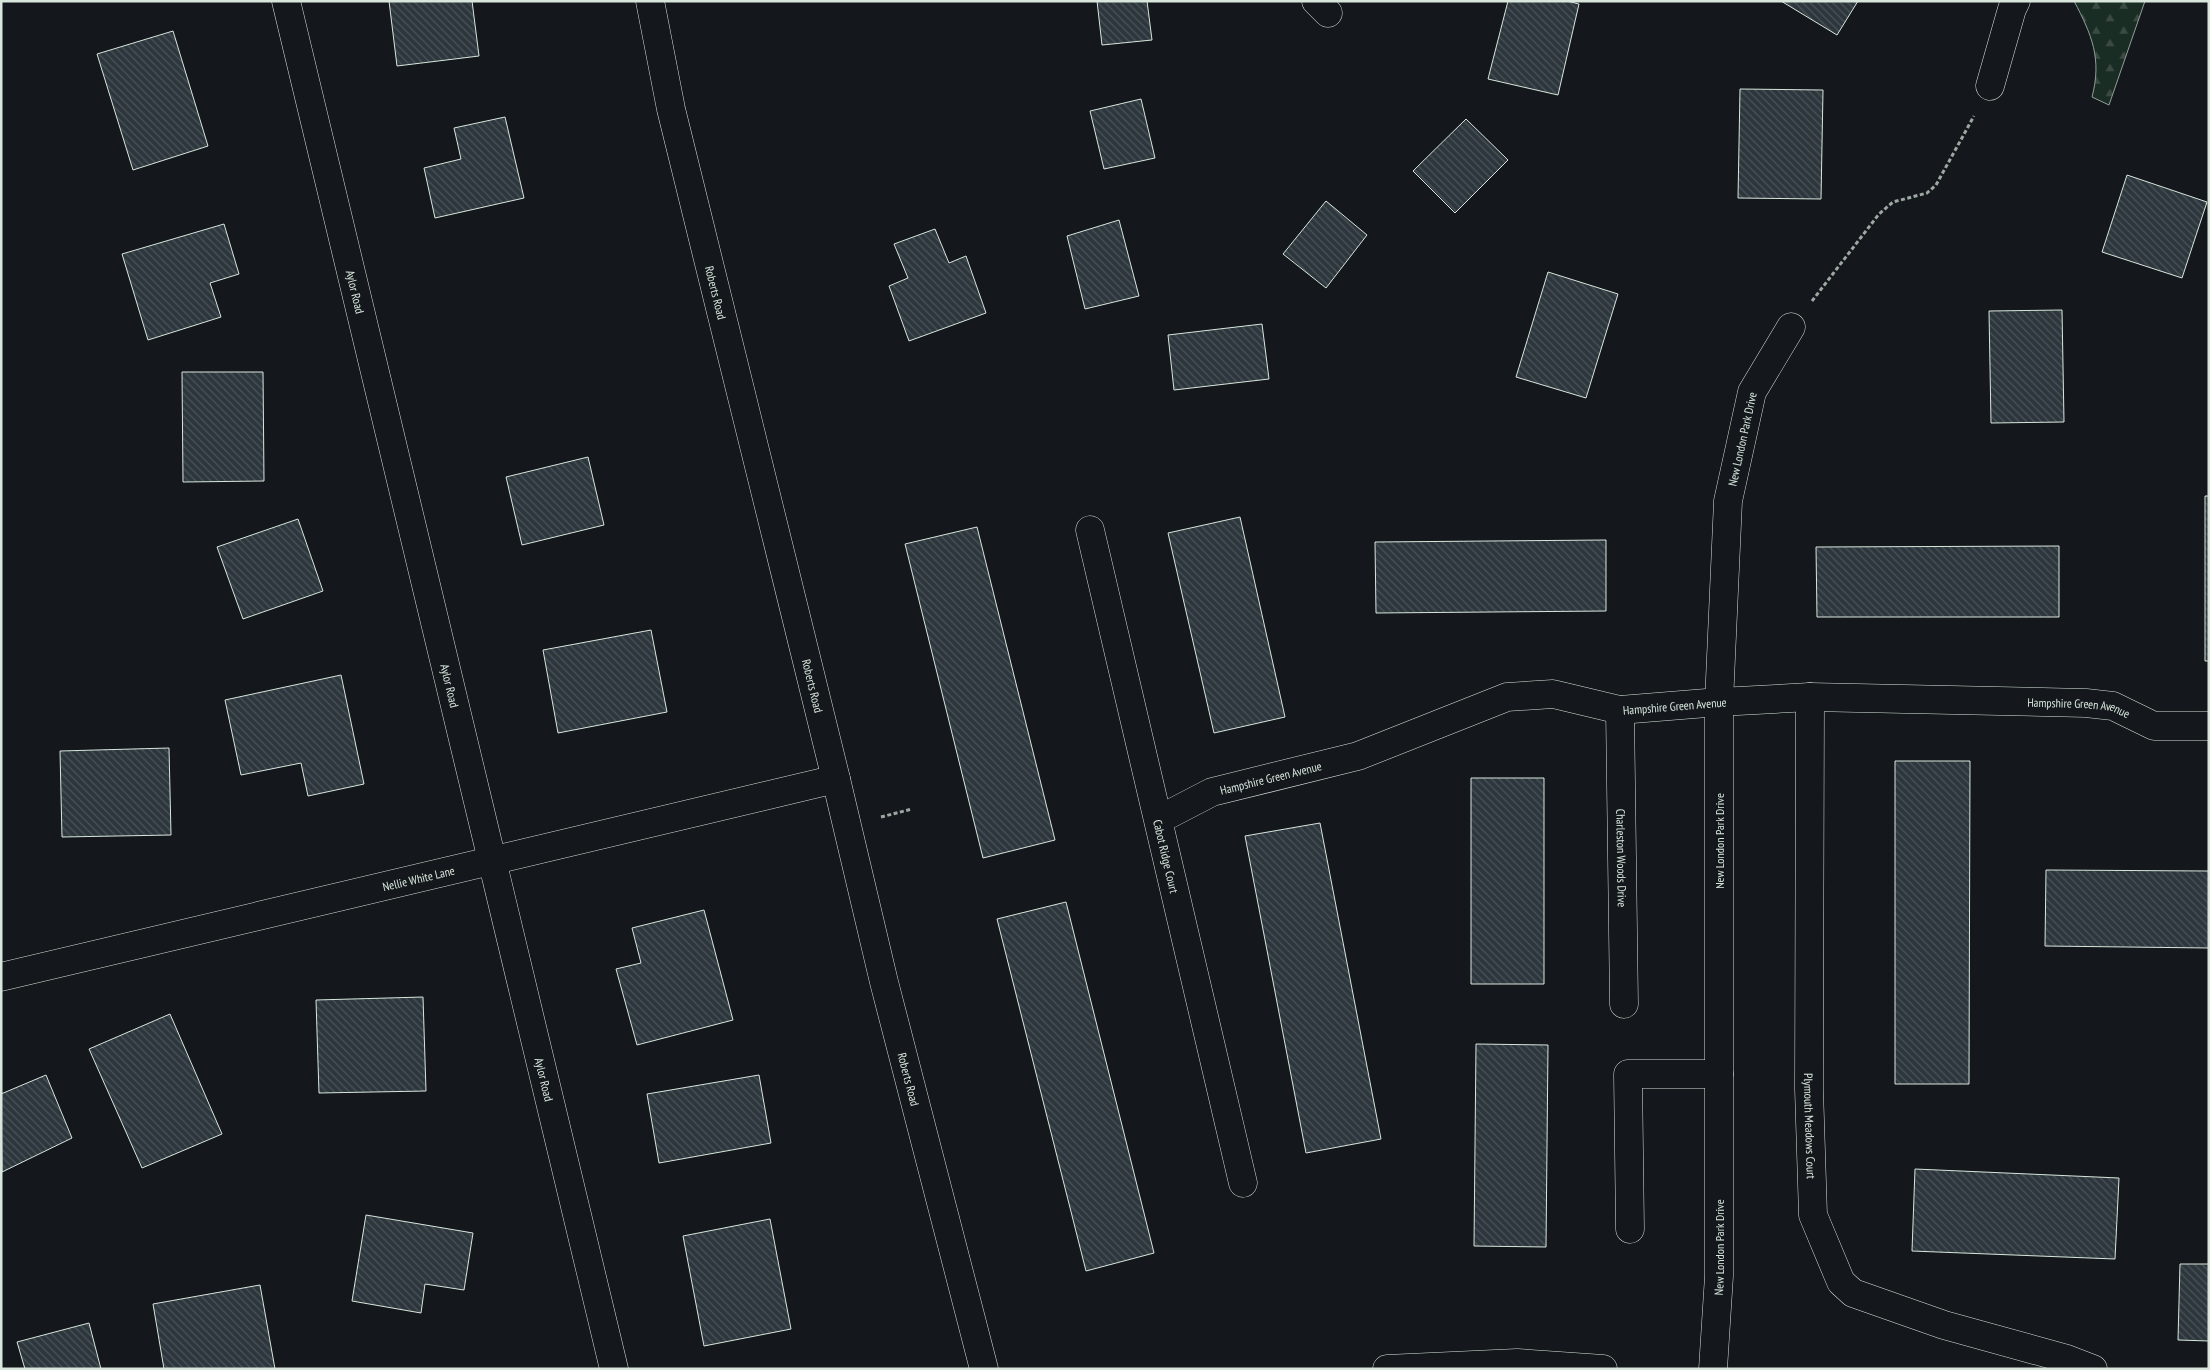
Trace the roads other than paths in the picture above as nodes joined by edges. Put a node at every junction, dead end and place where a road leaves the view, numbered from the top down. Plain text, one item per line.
1 (286, 1) edge
2 (650, 1) edge
3 (2016, 1) edge
4 (1990, 86) road end
5 (1791, 327) road end
6 (1090, 530) dead end
7 (1810, 697) junction
8 (1719, 702) junction
9 (1620, 710) junction
10 (2209, 726) edge
11 (836, 779) junction
12 (1160, 819) junction
13 (492, 860) junction
14 (1, 977) edge
15 (1624, 1004) dead end
16 (1719, 1074) junction
17 (1243, 1183) dead end
18 (1630, 1230) dead end
19 (614, 1369) edge
20 (984, 1369) edge
21 (1387, 1369) edge
22 (1604, 1369) edge
23 (1713, 1369) edge
24 (2093, 1369) edge

1 - 13 street, Aylor Road
2 - 11 street, Roberts Road
3 - 4 street
5 - 8 street, New London Park Drive
6 - 12 street, Cabot Ridge Court
7 - 8 street, Hampshire Green Avenue
7 - 10 street, Hampshire Green Avenue
7 - 24 street, Plymouth Meadows Court
8 - 9 street, Hampshire Green Avenue
8 - 16 street, New London Park Drive
9 - 12 street, Hampshire Green Avenue
9 - 15 street, Charleston Woods Drive
11 - 13 street, Nellie White Lane
11 - 20 street, Roberts Road
12 - 17 street, Cabot Ridge Court
13 - 14 street, Nellie White Lane
13 - 19 street, Aylor Road
16 - 18 street
16 - 23 street, New London Park Drive
21 - 22 street

